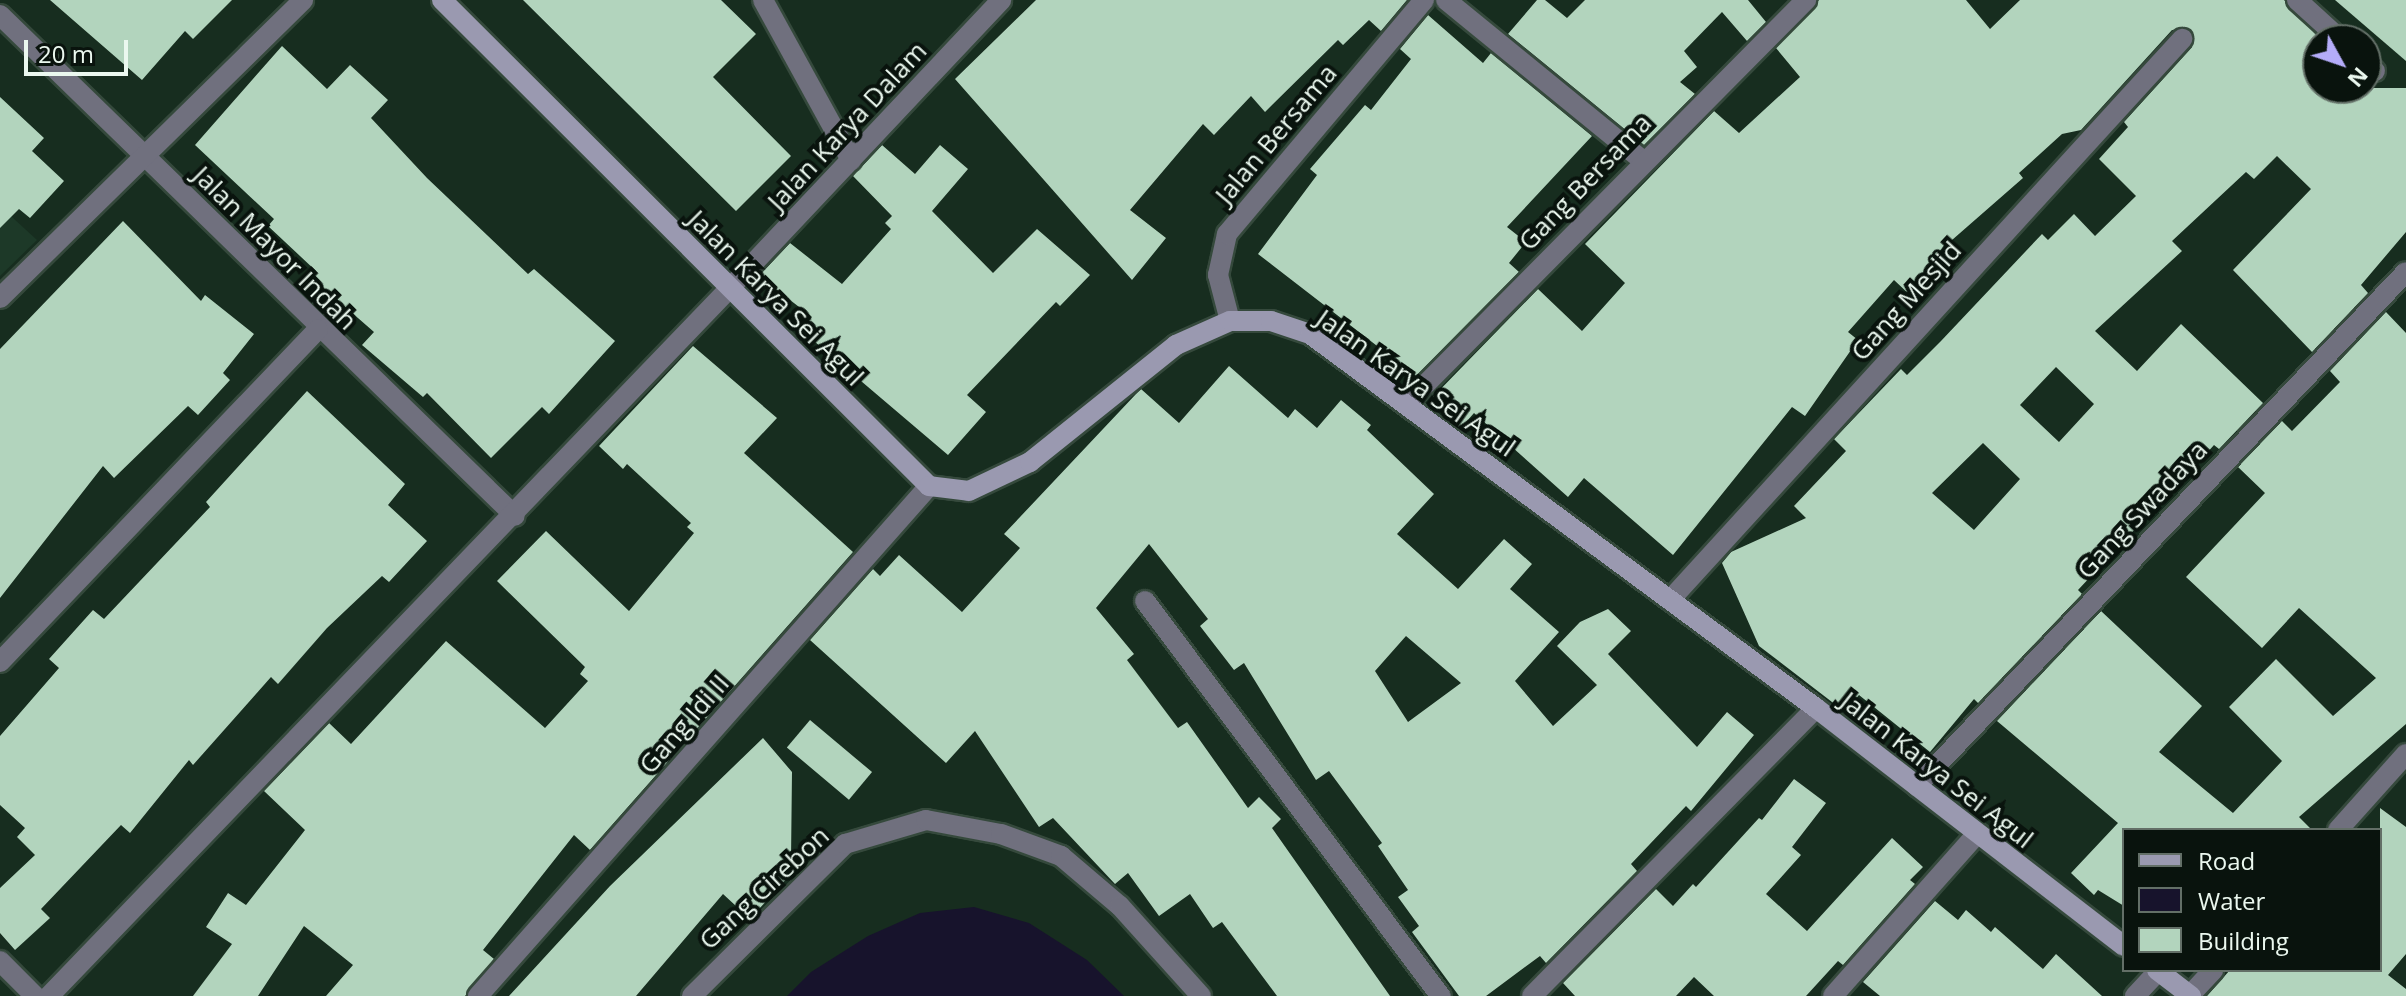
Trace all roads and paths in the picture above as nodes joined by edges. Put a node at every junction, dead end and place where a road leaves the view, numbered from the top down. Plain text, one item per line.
1 (303, 0) edge
2 (763, 0) edge
3 (1001, 0) edge
4 (1424, 0) edge
5 (1446, 0) edge
6 (1806, 0) edge
7 (2297, 0) edge
8 (445, 1) edge
9 (0, 15) edge
10 (2323, 24) edge
11 (2182, 39) dead end
12 (145, 155) junction
13 (851, 160) junction
14 (1642, 160) junction
15 (2406, 272) edge
16 (729, 289) junction
17 (0, 298) edge
18 (1230, 321) junction
19 (318, 329) junction
20 (1406, 404) junction
21 (929, 486) junction
22 (515, 516) junction
23 (1670, 600) junction
24 (1145, 601) dead end
25 (0, 662) edge
26 (1816, 708) junction
27 (2406, 754) edge
28 (1917, 786) junction
29 (2340, 828) edge
30 (1976, 835) junction
31 (2122, 944) edge
32 (0, 961) edge
33 (2157, 972) edge
34 (2159, 972) edge
35 (2211, 972) edge
36 (35, 996) edge
37 (49, 996) edge
38 (478, 996) edge
39 (692, 996) edge
40 (1201, 996) edge
41 (1441, 996) edge
42 (1532, 996) edge
43 (1833, 996) edge
44 (2135, 996) edge
45 (2190, 996) edge

1 - 12 street
2 - 13 street
3 - 13 street, Jalan Karya Dalam
4 - 18 street, Jalan Bersama
5 - 14 street
6 - 14 street, Gang Bersama
7 - 10 street
8 - 16 main road, Jalan Karya Sei Agul
9 - 12 street, Jalan Mayor Indah
11 - 23 street, Gang Mesjid
12 - 17 street
12 - 19 street, Jalan Mayor Indah
13 - 16 street, Jalan Karya Dalam
14 - 20 street, Gang Bersama
15 - 28 street, Gang Swadaya
16 - 21 main road, Jalan Karya Sei Agul
16 - 22 street, Jalan Karya Dalam
18 - 20 main road, Jalan Karya Sei Agul
18 - 21 main road, Jalan Karya Sei Agul
19 - 22 street, Jalan Mayor Indah
19 - 25 street
20 - 23 main road, Jalan Karya Sei Agul
21 - 38 street, Gang Idi II
22 - 37 street, Jalan Karya Dalam
23 - 26 main road, Jalan Karya Sei Agul
24 - 41 street
26 - 28 main road, Jalan Karya Sei Agul
26 - 42 street
27 - 29 street
28 - 30 main road, Jalan Karya Sei Agul
30 - 31 main road, Jalan Karya Sei Agul
30 - 43 street
32 - 36 street
33 - 44 street
34 - 45 main road
35 - 45 street
39 - 40 street, Gang Cirebon

